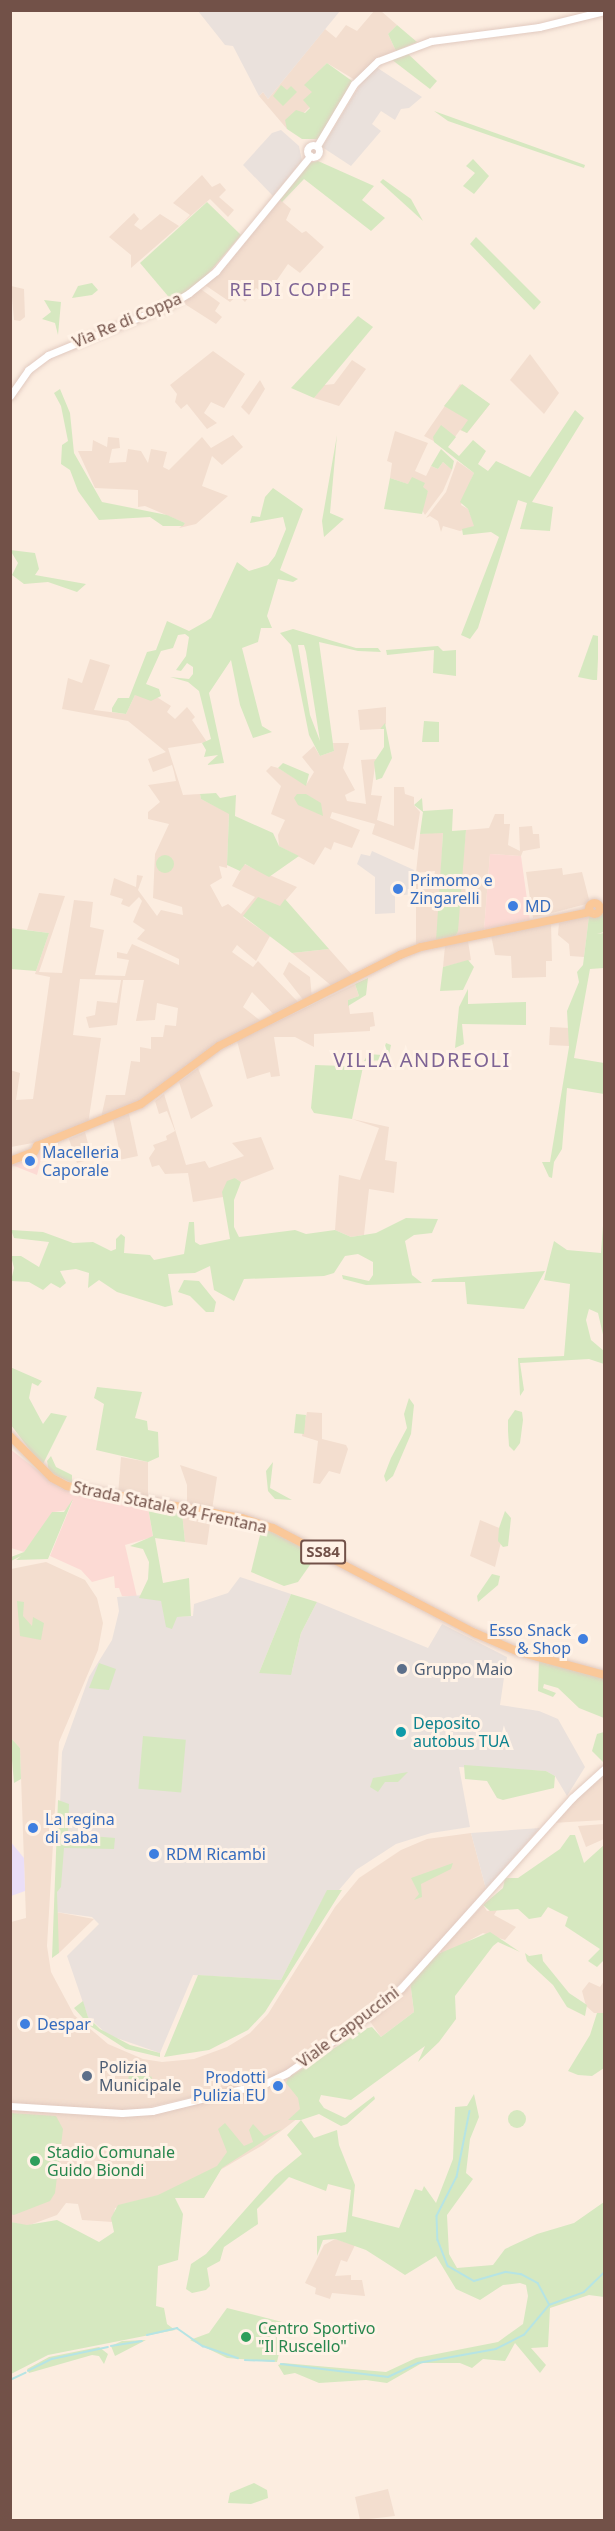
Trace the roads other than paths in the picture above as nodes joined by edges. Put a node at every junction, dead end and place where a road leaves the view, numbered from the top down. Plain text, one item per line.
1 (604, 11) edge
2 (10, 396) edge
3 (596, 910) edge
4 (10, 1161) edge
5 (10, 1428) edge
6 (10, 1436) edge
7 (15, 1445) edge
8 (604, 1675) edge
9 (602, 1771) edge
10 (10, 2106) edge

1 - 2 street, Via Re di Coppa
3 - 4 main road
5 - 7 main road
6 - 7 main road, Strada Statale 84 Frentana / SS84
7 - 8 main road, Strada Statale 84 Frentana / SS84
9 - 10 street, Viale Cappuccini

